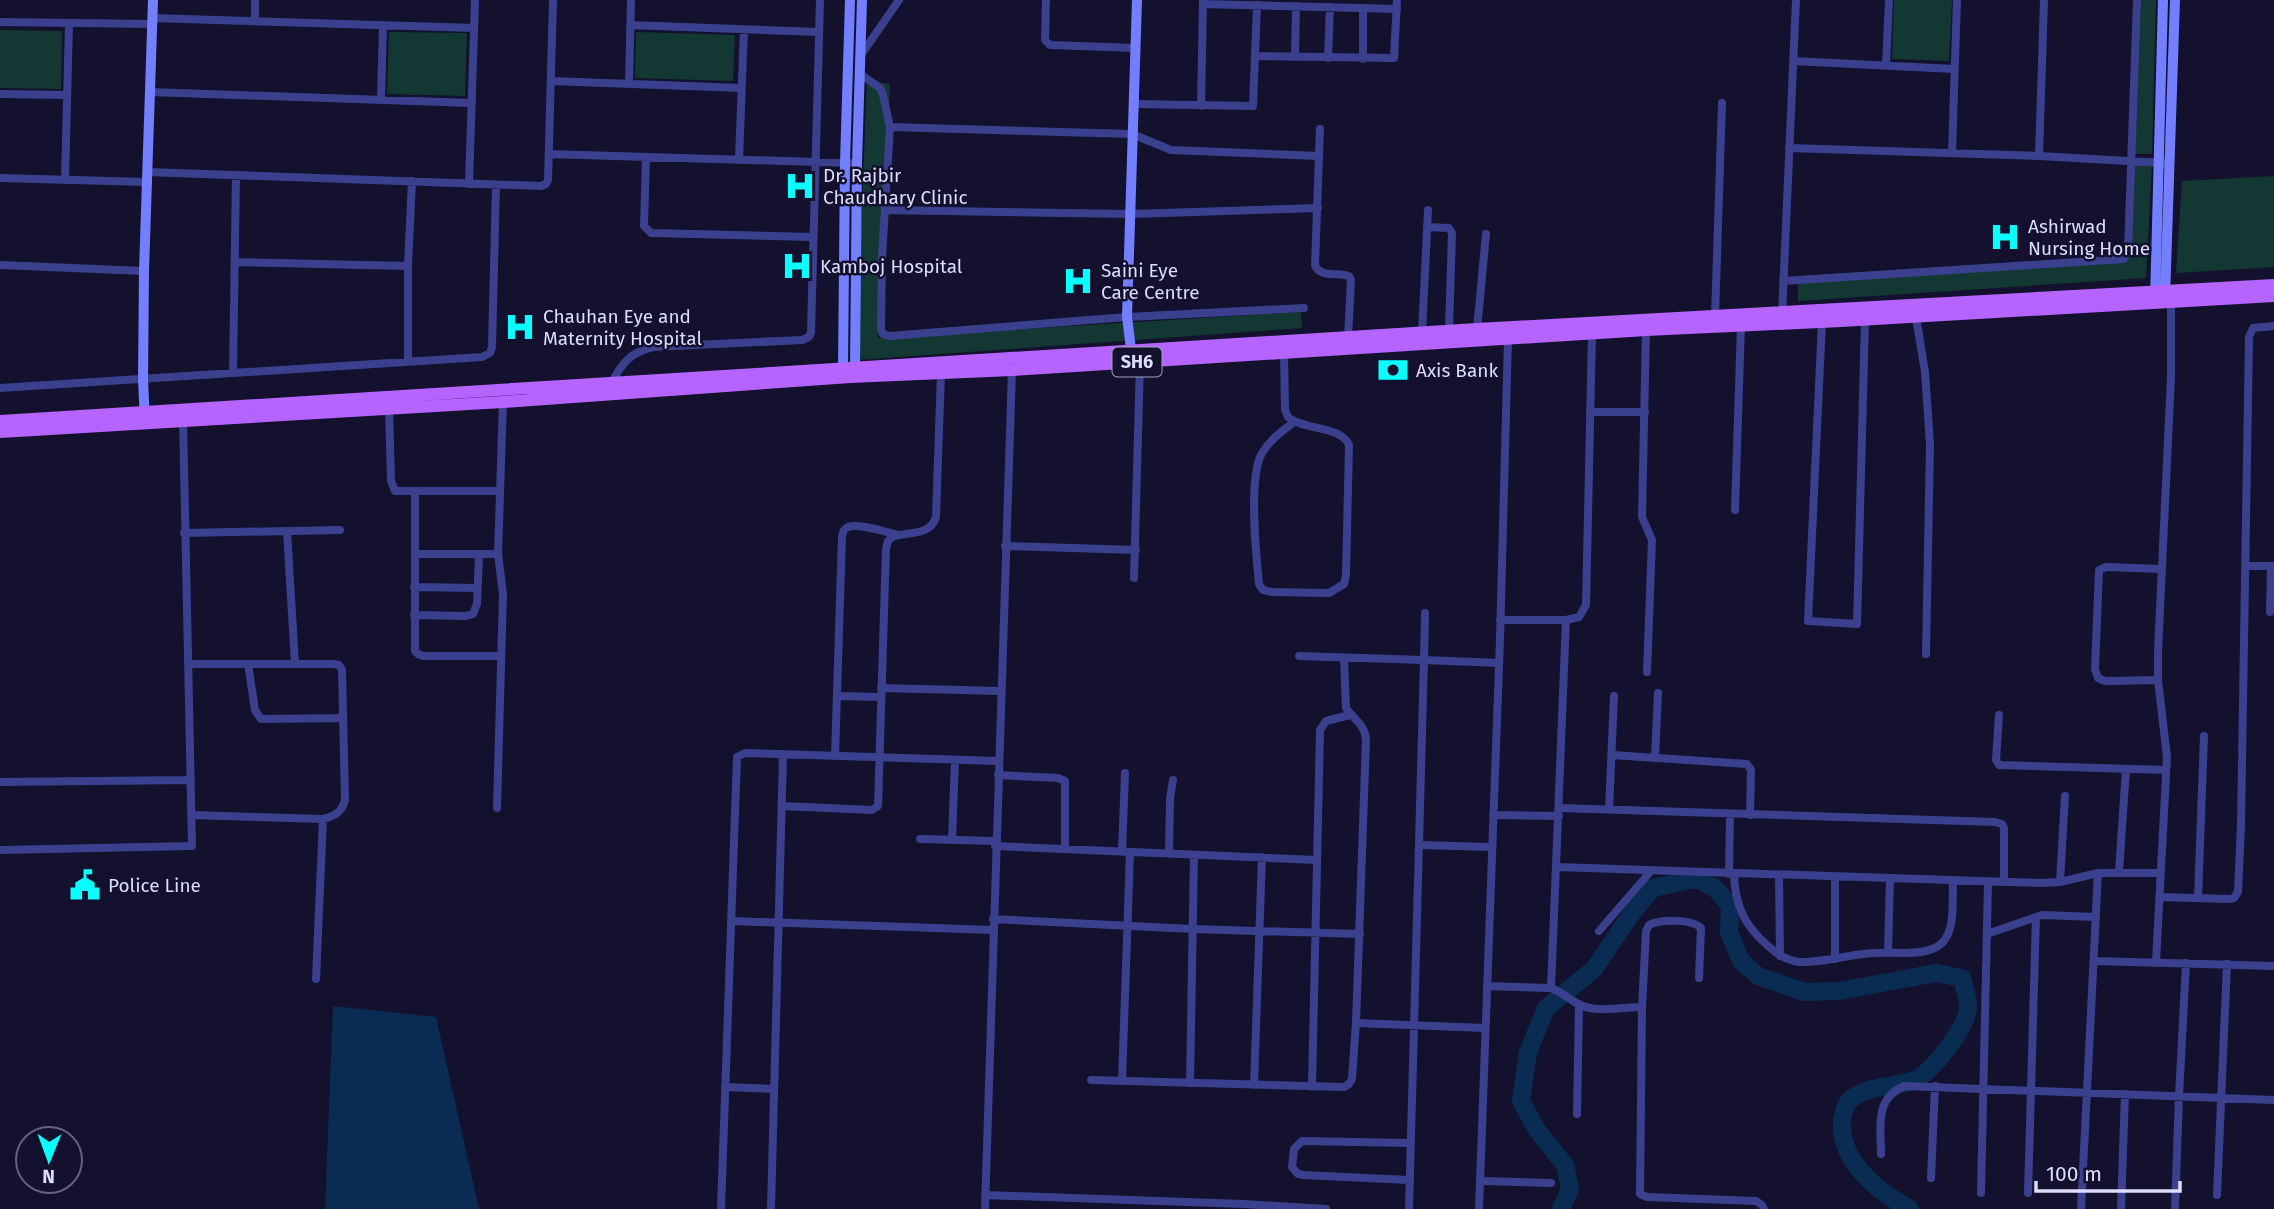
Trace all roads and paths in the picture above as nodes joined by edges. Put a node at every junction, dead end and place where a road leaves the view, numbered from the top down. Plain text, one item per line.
1 (153, 0) edge
2 (255, 0) edge
3 (475, 0) edge
4 (553, 0) edge
5 (631, 0) edge
6 (820, 0) edge
7 (850, 0) edge
8 (862, 0) edge
9 (1046, 0) edge
10 (1137, 0) edge
11 (1796, 0) edge
12 (1889, 0) edge
13 (1957, 0) edge
14 (2044, 0) edge
15 (2137, 0) edge
16 (2163, 0) edge
17 (2175, 0) edge
18 (897, 1) edge
19 (1203, 2) edge
20 (1397, 4) edge
21 (1257, 5) junction
22 (1296, 6) junction
23 (1330, 7) junction
24 (1363, 8) junction
25 (152, 21) junction
26 (255, 21) junction
27 (0, 22) edge
28 (69, 23) junction
29 (383, 25) junction
30 (631, 25) junction
31 (474, 28) junction
32 (744, 29) junction
33 (819, 32) junction
34 (1135, 48) junction
35 (861, 56) junction
36 (1255, 56) junction
37 (1295, 57) junction
38 (1328, 58) junction
39 (1363, 59) junction
40 (1793, 61) junction
41 (1886, 65) junction
42 (1954, 69) junction
43 (860, 74) junction
44 (551, 81) junction
45 (629, 84) junction
46 (741, 88) junction
47 (150, 92) junction
48 (0, 94) edge
49 (67, 95) junction
50 (381, 100) junction
51 (471, 103) junction
52 (1722, 103) dead end
53 (1133, 104) junction
54 (1201, 106) junction
55 (890, 127) junction
56 (1320, 129) dead end
57 (1132, 134) junction
58 (1789, 148) junction
59 (1952, 153) junction
60 (549, 154) junction
61 (1320, 156) junction
62 (2039, 156) junction
63 (646, 157) junction
64 (739, 159) junction
65 (2131, 160) junction
66 (815, 162) junction
67 (2158, 162) junction
68 (845, 163) junction
69 (857, 163) junction
70 (2170, 164) junction
71 (236, 175) junction
72 (147, 177) junction
73 (0, 178) edge
74 (65, 180) junction
75 (412, 181) junction
76 (469, 184) junction
77 (496, 185) junction
78 (1318, 208) junction
79 (884, 210) junction
80 (1428, 210) dead end
81 (1131, 214) junction
82 (1427, 227) junction
83 (1486, 234) dead end
84 (812, 237) junction
85 (234, 262) junction
86 (0, 265) edge
87 (408, 266) junction
88 (144, 271) junction
89 (1783, 281) junction
90 (2274, 285) edge
91 (2274, 296) edge
92 (2162, 297) junction
93 (1304, 308) dead end
94 (1127, 317) junction
95 (1916, 317) junction
96 (1781, 318) junction
97 (1865, 320) junction
98 (1714, 321) junction
99 (1822, 322) junction
100 (1741, 325) junction
101 (2274, 326) edge
102 (1477, 329) junction
103 (1646, 330) junction
104 (1449, 331) junction
105 (1422, 333) junction
106 (1592, 334) junction
107 (1348, 337) junction
108 (1508, 339) junction
109 (1284, 352) junction
110 (1135, 358) junction
111 (408, 361) junction
112 (1012, 370) junction
113 (849, 371) junction
114 (233, 373) junction
115 (942, 373) junction
116 (143, 380) junction
117 (612, 382) junction
118 (0, 388) edge
119 (503, 402) junction
120 (389, 408) junction
121 (1590, 412) junction
122 (1645, 412) junction
123 (183, 416) junction
124 (145, 418) junction
125 (0, 421) edge
126 (1294, 422) junction
127 (0, 432) edge
128 (415, 491) junction
129 (500, 491) junction
130 (1735, 510) dead end
131 (340, 530) dead end
132 (287, 531) junction
133 (184, 533) junction
134 (898, 535) junction
135 (1005, 546) junction
136 (1136, 550) junction
137 (415, 554) junction
138 (479, 554) junction
139 (498, 554) junction
140 (2245, 566) junction
141 (2272, 566) edge
142 (2161, 569) junction
143 (1134, 578) dead end
144 (415, 587) junction
145 (477, 588) junction
146 (2270, 612) dead end
147 (1425, 613) dead end
148 (414, 615) junction
149 (1500, 620) junction
150 (1566, 620) junction
151 (1926, 654) dead end
152 (500, 656) junction
153 (1299, 656) dead end
154 (1344, 659) junction
155 (1423, 660) junction
156 (1499, 663) junction
157 (188, 664) junction
158 (248, 664) junction
159 (295, 664) junction
160 (1647, 672) dead end
161 (2158, 680) junction
162 (1001, 691) junction
163 (881, 692) junction
164 (1658, 693) dead end
165 (837, 696) junction
166 (1615, 696) dead end
167 (1350, 715) junction
168 (1999, 715) dead end
169 (343, 718) junction
170 (2204, 736) dead end
171 (783, 755) junction
172 (1612, 755) junction
173 (835, 756) junction
174 (1654, 757) junction
175 (879, 758) junction
176 (955, 760) junction
177 (998, 761) junction
178 (2126, 769) junction
179 (2166, 770) junction
180 (1125, 773) dead end
181 (998, 775) junction
182 (191, 780) junction
183 (1173, 780) dead end
184 (0, 782) edge
185 (2065, 796) dead end
186 (782, 806) junction
187 (497, 808) dead end
188 (1609, 810) junction
189 (1560, 812) junction
190 (1730, 814) junction
191 (191, 815) junction
192 (1493, 815) junction
193 (1750, 815) junction
194 (323, 819) junction
195 (920, 839) dead end
196 (952, 840) junction
197 (995, 843) junction
198 (1420, 845) junction
199 (1492, 848) junction
200 (1065, 849) junction
201 (0, 850) edge
202 (1126, 852) junction
203 (1169, 853) junction
204 (1194, 855) junction
205 (1262, 858) junction
206 (1317, 860) junction
207 (1557, 867) junction
208 (1651, 871) junction
209 (2119, 872) junction
210 (2098, 873) junction
211 (2160, 873) junction
212 (1732, 874) junction
213 (1779, 875) junction
214 (1835, 877) junction
215 (1890, 878) junction
216 (1953, 881) junction
217 (1988, 882) junction
218 (2004, 882) junction
219 (2060, 882) junction
220 (2159, 897) junction
221 (2197, 898) junction
222 (2096, 916) junction
223 (2036, 917) junction
224 (993, 919) junction
225 (731, 921) junction
226 (779, 923) junction
227 (1129, 926) junction
228 (1192, 929) junction
229 (993, 930) junction
230 (1259, 931) junction
231 (1599, 931) dead end
232 (1315, 933) junction
233 (1360, 933) junction
234 (1987, 934) junction
235 (1888, 952) junction
236 (1780, 956) junction
237 (1835, 958) junction
238 (2094, 961) junction
239 (2156, 962) junction
240 (2186, 963) junction
241 (2227, 964) junction
242 (2274, 966) edge
243 (1699, 978) dead end
244 (316, 979) dead end
245 (1487, 986) junction
246 (1555, 989) junction
247 (1579, 1004) junction
248 (1642, 1007) junction
249 (1356, 1023) junction
250 (1413, 1025) junction
251 (1485, 1028) junction
252 (1091, 1080) dead end
253 (1122, 1081) junction
254 (1190, 1083) junction
255 (1254, 1085) junction
256 (1935, 1086) junction
257 (724, 1087) junction
258 (1312, 1087) junction
259 (1983, 1088) junction
260 (774, 1089) junction
261 (2031, 1090) junction
262 (2088, 1093) junction
263 (2125, 1094) junction
264 (2179, 1096) junction
265 (2222, 1098) junction
266 (2274, 1100) edge
267 (1577, 1114) dead end
268 (1409, 1143) junction
269 (1881, 1154) dead end
270 (1931, 1178) dead end
271 (1409, 1180) junction
272 (1480, 1181) junction
273 (1551, 1183) dead end
274 (1981, 1193) dead end
275 (2028, 1194) dead end
276 (985, 1195) junction
277 (2217, 1195) dead end
278 (1023, 1197) junction
279 (1058, 1198) junction
280 (1118, 1204) edge
281 (1186, 1205) edge
282 (1244, 1206) edge
283 (1294, 1208) edge
284 (721, 1209) edge
285 (771, 1209) edge
286 (985, 1209) edge
287 (1023, 1209) edge
288 (1058, 1209) edge
289 (1326, 1209) edge
290 (1409, 1209) edge
291 (1479, 1209) edge
292 (1764, 1209) edge
293 (2081, 1209) edge
294 (2121, 1209) edge
295 (2175, 1209) edge

1 - 25 street
2 - 26 street
3 - 31 street
4 - 44 street
5 - 30 street
6 - 33 street
7 - 68 street
8 - 35 street
9 - 34 street
10 - 34 street
11 - 40 street
12 - 41 street
13 - 42 street
14 - 62 street
15 - 65 street
16 - 67 street
17 - 70 street
18 - 35 street
19 - 21 street
19 - 54 street
20 - 24 street
20 - 39 street
21 - 22 street
21 - 36 street
22 - 23 street
22 - 37 street
23 - 24 street
23 - 38 street
24 - 39 street
25 - 26 street
25 - 28 street
25 - 47 street
26 - 29 street
27 - 28 street
28 - 49 street
29 - 31 street
29 - 50 street
30 - 32 street
30 - 45 street
31 - 51 street
32 - 33 street
32 - 46 street
33 - 66 street
34 - 53 street
35 - 43 street
36 - 37 street
36 - 54 street
37 - 38 street
38 - 39 street
40 - 41 street
40 - 58 street
41 - 42 street
42 - 59 street
43 - 55 street
43 - 69 street
44 - 45 street
44 - 60 street
45 - 46 street
46 - 64 street
47 - 50 street
47 - 72 street
48 - 49 street
49 - 74 street
50 - 51 street
51 - 76 street
52 - 98 street
53 - 54 street
53 - 57 street
55 - 57 street
55 - 79 street
56 - 61 street
57 - 61 street
57 - 81 street
58 - 59 street
58 - 89 street
59 - 62 street
60 - 63 street
60 - 77 street
61 - 78 street
62 - 65 street
63 - 64 street
63 - 84 street
64 - 66 street
65 - 67 street
65 - 89 street
66 - 68 street
66 - 84 street
67 - 70 street
67 - 92 street
68 - 69 street
68 - 113 street
69 - 113 street
70 - 92 street
71 - 72 street
71 - 75 street
71 - 85 street
72 - 74 street
72 - 88 street
73 - 74 street
75 - 76 street
75 - 87 street
76 - 77 street
77 - 111 street
78 - 81 street
78 - 107 street
79 - 81 street
79 - 94 street
80 - 82 street
81 - 94 street
82 - 104 street
82 - 105 street
83 - 102 street
84 - 117 street
85 - 87 street
85 - 114 street
86 - 88 street
87 - 111 street
88 - 116 street
89 - 96 street
90 - 92 main road, SH6
91 - 92 main road, SH6
92 - 95 main road, SH6
92 - 96 main road, SH6
92 - 142 street
93 - 94 street
94 - 110 street
95 - 97 main road, SH6
95 - 151 street
96 - 98 main road, SH6
96 - 99 main road, SH6
96 - 100 main road, SH6
97 - 99 main road, SH6
97 - 99 street
98 - 100 main road, SH6
98 - 102 main road, SH6
98 - 103 main road, SH6
100 - 130 street
101 - 140 street
102 - 104 main road, SH6
103 - 106 main road, SH6
103 - 122 street
104 - 105 main road, SH6
105 - 107 main road, SH6
106 - 108 main road, SH6
106 - 121 street
107 - 110 main road, SH6
108 - 109 main road, SH6
108 - 149 street
109 - 110 main road, SH6
109 - 126 street
110 - 112 main road, SH6
110 - 113 main road, SH6
110 - 136 street
111 - 114 street
112 - 115 main road, SH6
112 - 135 street
113 - 115 main road, SH6
113 - 117 main road, SH6
113 - 119 main road, SH6
114 - 116 street
115 - 134 street
116 - 118 street
116 - 124 street
117 - 123 main road, SH6
119 - 120 main road, SH6
119 - 129 street
120 - 123 main road, SH6
120 - 128 street
121 - 122 street
121 - 150 street
122 - 160 street
123 - 124 main road, SH6
123 - 133 street
124 - 125 main road, SH6
124 - 127 main road, SH6
126 - 126 street
128 - 129 street
128 - 137 street
129 - 139 street
131 - 132 street
132 - 133 street
132 - 159 street
133 - 157 street
134 - 163 street
134 - 165 street
135 - 136 street
135 - 162 street
136 - 143 street
137 - 138 street
137 - 144 street
138 - 139 street
138 - 145 street
139 - 152 street
140 - 141 street
140 - 221 street
141 - 146 street
142 - 161 street
142 - 161 street
144 - 145 street
144 - 148 street
145 - 148 street
147 - 155 street
148 - 152 street
149 - 150 street
149 - 156 street
150 - 189 street
152 - 187 street
153 - 154 street
154 - 155 street
154 - 167 street
155 - 156 street
155 - 198 street
156 - 192 street
157 - 158 street
157 - 182 street
158 - 159 street
158 - 169 street
159 - 169 street
161 - 179 street
162 - 163 street
162 - 177 street
163 - 165 street
163 - 175 street
164 - 174 street
165 - 173 street
166 - 172 street
167 - 206 street
167 - 233 street
168 - 178 street
169 - 194 street
170 - 221 street
171 - 173 street
171 - 186 street
171 - 225 street
172 - 174 street
172 - 188 street
173 - 175 street
174 - 193 street
175 - 176 street
175 - 186 street
176 - 177 street
176 - 196 street
177 - 181 street
178 - 179 street
178 - 209 street
179 - 211 street
180 - 202 street
181 - 197 street
181 - 200 street
182 - 184 street
182 - 191 street
183 - 203 street
185 - 219 street
186 - 226 street
188 - 189 street
188 - 190 street
189 - 192 street
189 - 207 street
190 - 193 street
190 - 212 street
191 - 194 street
191 - 201 street
192 - 199 street
193 - 218 street
194 - 244 street
195 - 196 street
196 - 197 street
197 - 200 street
197 - 224 street
198 - 199 street
198 - 250 street
199 - 245 street
200 - 202 street
202 - 203 street
202 - 227 street
203 - 204 street
204 - 205 street
204 - 228 street
205 - 206 street
205 - 230 street
206 - 232 street
207 - 208 street
207 - 246 street
208 - 212 street
208 - 231 street
209 - 210 street
209 - 211 street
210 - 219 street
210 - 222 street
211 - 220 street
212 - 213 street
212 - 236 street
213 - 214 street
213 - 236 street
214 - 215 street
214 - 237 street
215 - 216 street
215 - 235 street
216 - 217 street
216 - 235 street
217 - 218 street
217 - 234 street
218 - 219 street
220 - 221 street
220 - 239 street
222 - 223 street
222 - 238 street
223 - 234 street
223 - 261 street
224 - 227 street
224 - 229 street
225 - 226 street
225 - 257 street
226 - 229 street
226 - 260 street
227 - 228 street
227 - 253 street
228 - 230 street
228 - 254 street
229 - 276 street
230 - 232 street
230 - 255 street
232 - 233 street
232 - 258 street
233 - 249 street
234 - 259 street
235 - 237 street
236 - 237 street
238 - 239 street
238 - 262 street
239 - 240 street
240 - 241 street
240 - 264 street
241 - 242 street
241 - 265 street
243 - 248 street
245 - 246 street
245 - 251 street
246 - 247 street
247 - 248 street
247 - 267 street
248 - 292 street
249 - 250 street
249 - 258 street
250 - 251 street
250 - 268 street
251 - 272 street
252 - 253 street
253 - 254 street
254 - 255 street
255 - 258 street
256 - 259 street
256 - 269 street
256 - 270 street
257 - 260 street
257 - 284 street
259 - 261 street
259 - 274 street
260 - 285 street
261 - 262 street
261 - 275 street
262 - 263 street
262 - 293 street
263 - 264 street
263 - 294 street
264 - 265 street
264 - 295 street
265 - 266 street
265 - 277 street
268 - 271 street
268 - 271 street
271 - 290 street
272 - 273 street
272 - 291 street
276 - 278 street
276 - 286 street
278 - 279 street
278 - 287 street
279 - 280 street
279 - 288 street
280 - 281 street
281 - 282 street
282 - 283 street
283 - 289 street

